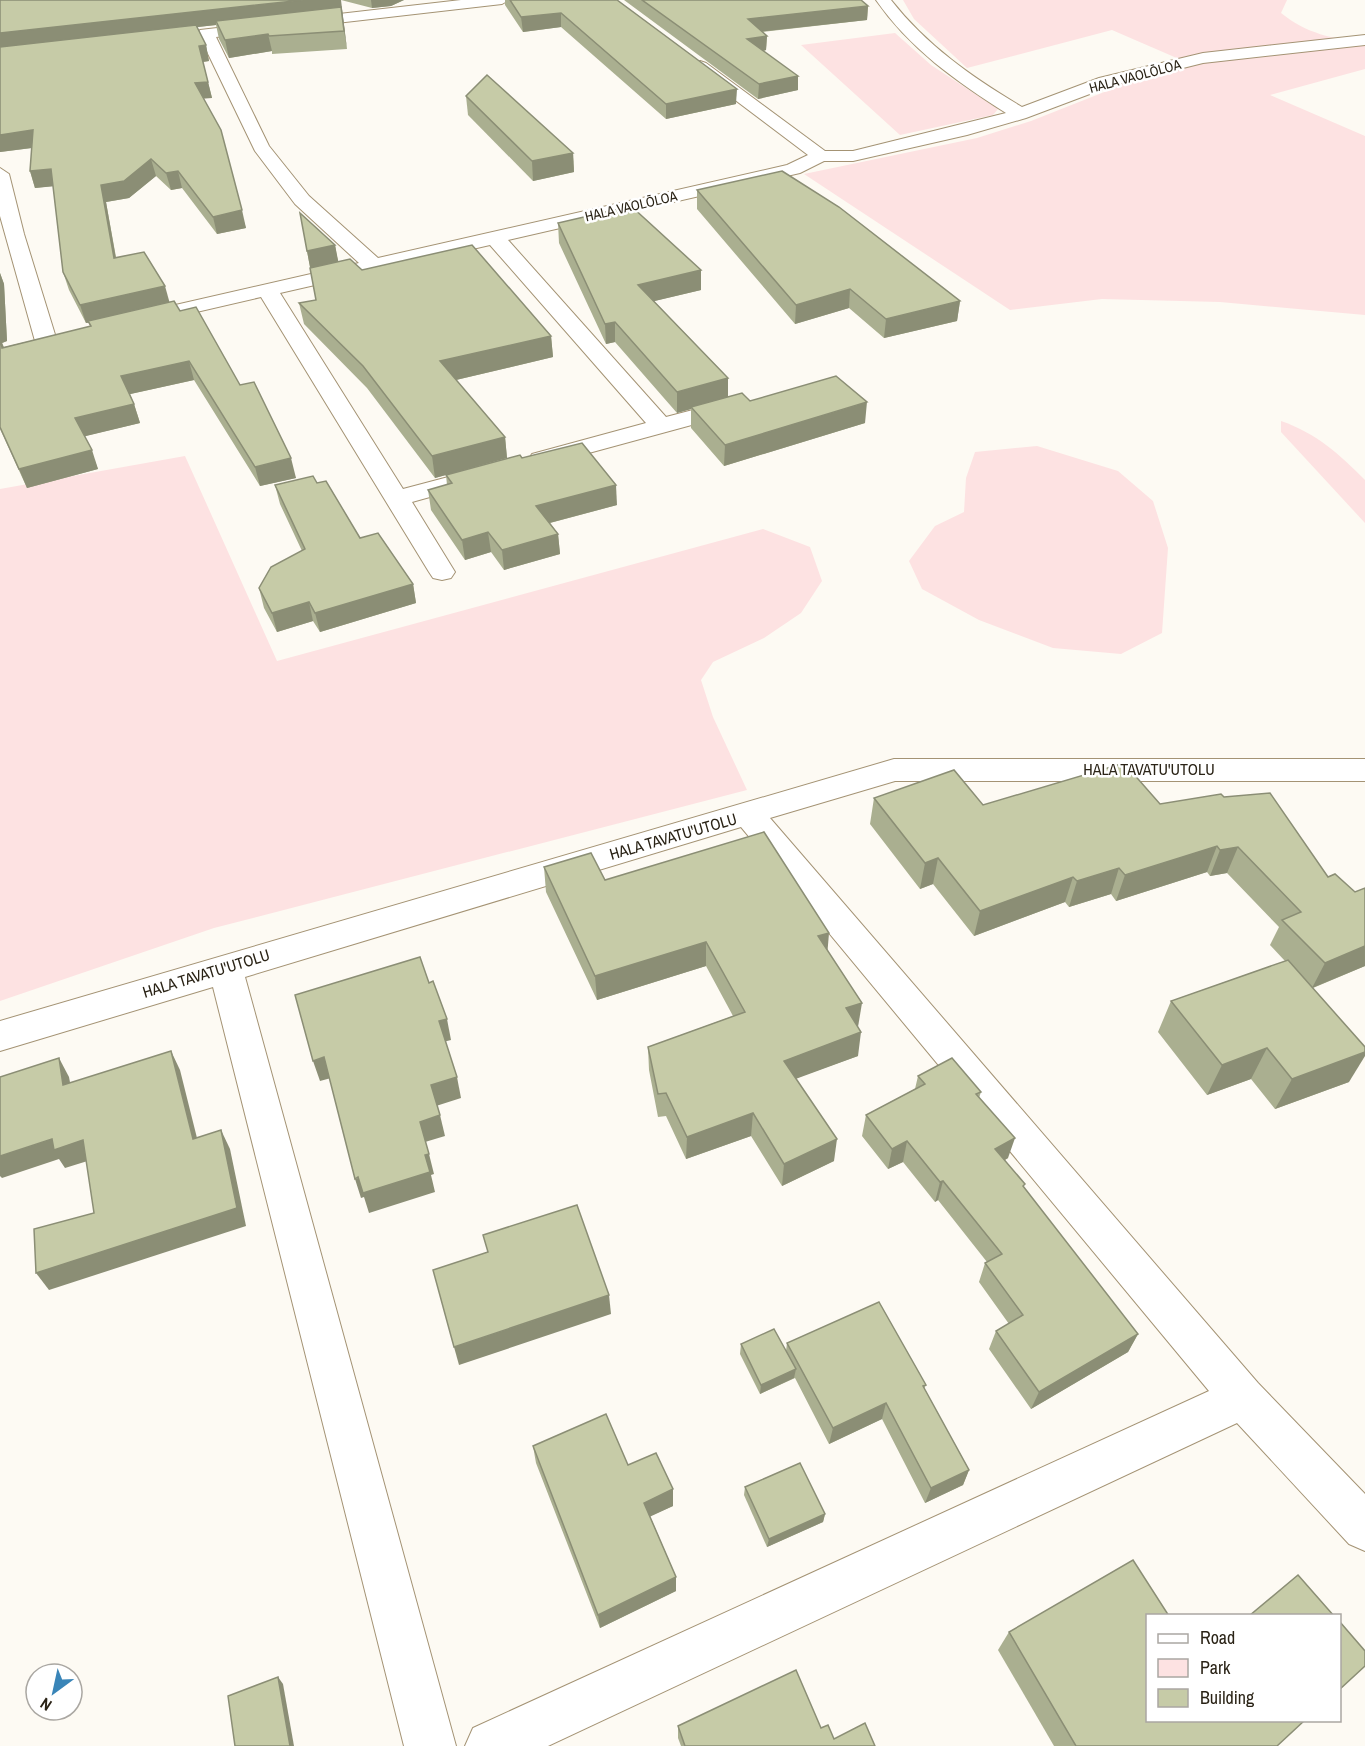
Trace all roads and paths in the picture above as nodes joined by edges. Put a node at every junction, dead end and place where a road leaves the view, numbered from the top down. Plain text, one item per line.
1 (502, 0) edge
2 (883, 0) edge
3 (1365, 40) edge
4 (687, 57) edge
5 (1020, 114) junction
6 (821, 156) junction
7 (0, 174) edge
8 (494, 237) junction
9 (372, 264) junction
10 (268, 291) junction
11 (116, 325) edge
12 (69, 335) edge
13 (46, 340) junction
14 (23, 346) edge
15 (751, 402) edge
16 (661, 426) junction
17 (523, 464) edge
18 (488, 474) edge
19 (396, 499) junction
20 (442, 572) dead end
21 (1362, 773) edge
22 (748, 814) junction
23 (225, 967) junction
24 (0, 1036) edge
25 (1243, 1398) junction
26 (1365, 1528) edge
27 (430, 1746) edge
28 (491, 1746) edge

1 - 9 street
2 - 5 street
3 - 5 street, HALA VAOLŌLOA
4 - 6 street
5 - 6 street, HALA VAOLŌLOA
6 - 8 street, HALA VAOLŌLOA
7 - 13 street
8 - 9 street, HALA VAOLŌLOA
8 - 16 street
9 - 10 street, HALA VAOLŌLOA
10 - 11 street, HALA VAOLŌLOA
10 - 19 street
12 - 13 street
13 - 14 street
15 - 16 street
16 - 17 street
18 - 19 street
19 - 20 street
21 - 22 street, HALA TAVATU'UTOLU
22 - 23 street, HALA TAVATU'UTOLU
22 - 25 street
23 - 24 street, HALA TAVATU'UTOLU
23 - 27 street
25 - 26 street
25 - 28 street

